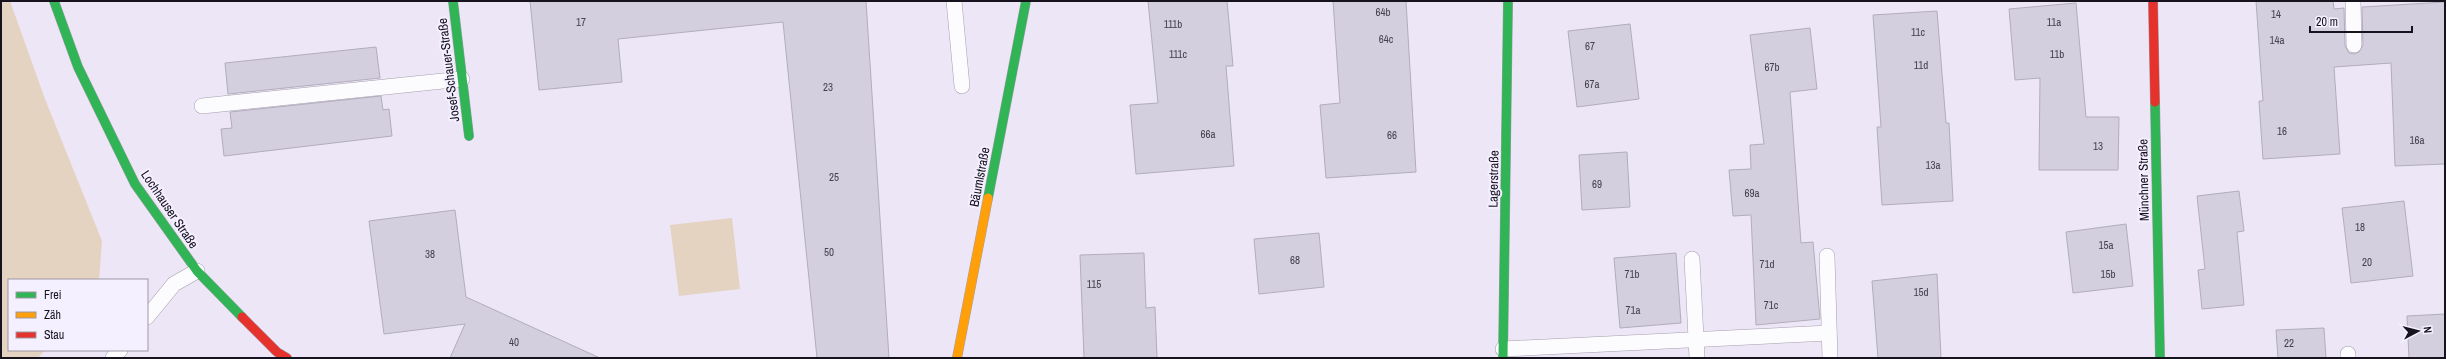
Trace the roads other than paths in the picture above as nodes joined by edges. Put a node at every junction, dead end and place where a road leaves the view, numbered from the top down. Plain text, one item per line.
1 (54, 1) edge
2 (453, 1) edge
3 (954, 1) edge
4 (1026, 1) edge
5 (1508, 1) edge
6 (2153, 1) edge
7 (2353, 1) edge
8 (2354, 45) dead end
9 (462, 79) junction
10 (962, 86) dead end
11 (202, 106) dead end
12 (469, 136) dead end
13 (1827, 256) dead end
14 (1692, 259) dead end
15 (197, 271) junction
16 (148, 316) edge
17 (1829, 332) junction
18 (1696, 339) junction
19 (1503, 353) edge
20 (287, 358) edge
21 (958, 358) edge
22 (1697, 358) edge
23 (1830, 358) edge
24 (2160, 358) edge

1 - 15 street, Lochhauser Straße
2 - 9 street, Josef-Schauer-Straße
3 - 10 lane
4 - 21 street, Bäumlstraße
5 - 19 street, Lagerstraße
6 - 24 street, Münchner Straße
7 - 8 lane
9 - 11 lane
9 - 12 street, Josef-Schauer-Straße
13 - 17 lane
14 - 18 lane
15 - 16 lane
15 - 20 street, Lochhauser Straße
17 - 18 lane
17 - 23 lane
18 - 19 lane
18 - 22 lane

